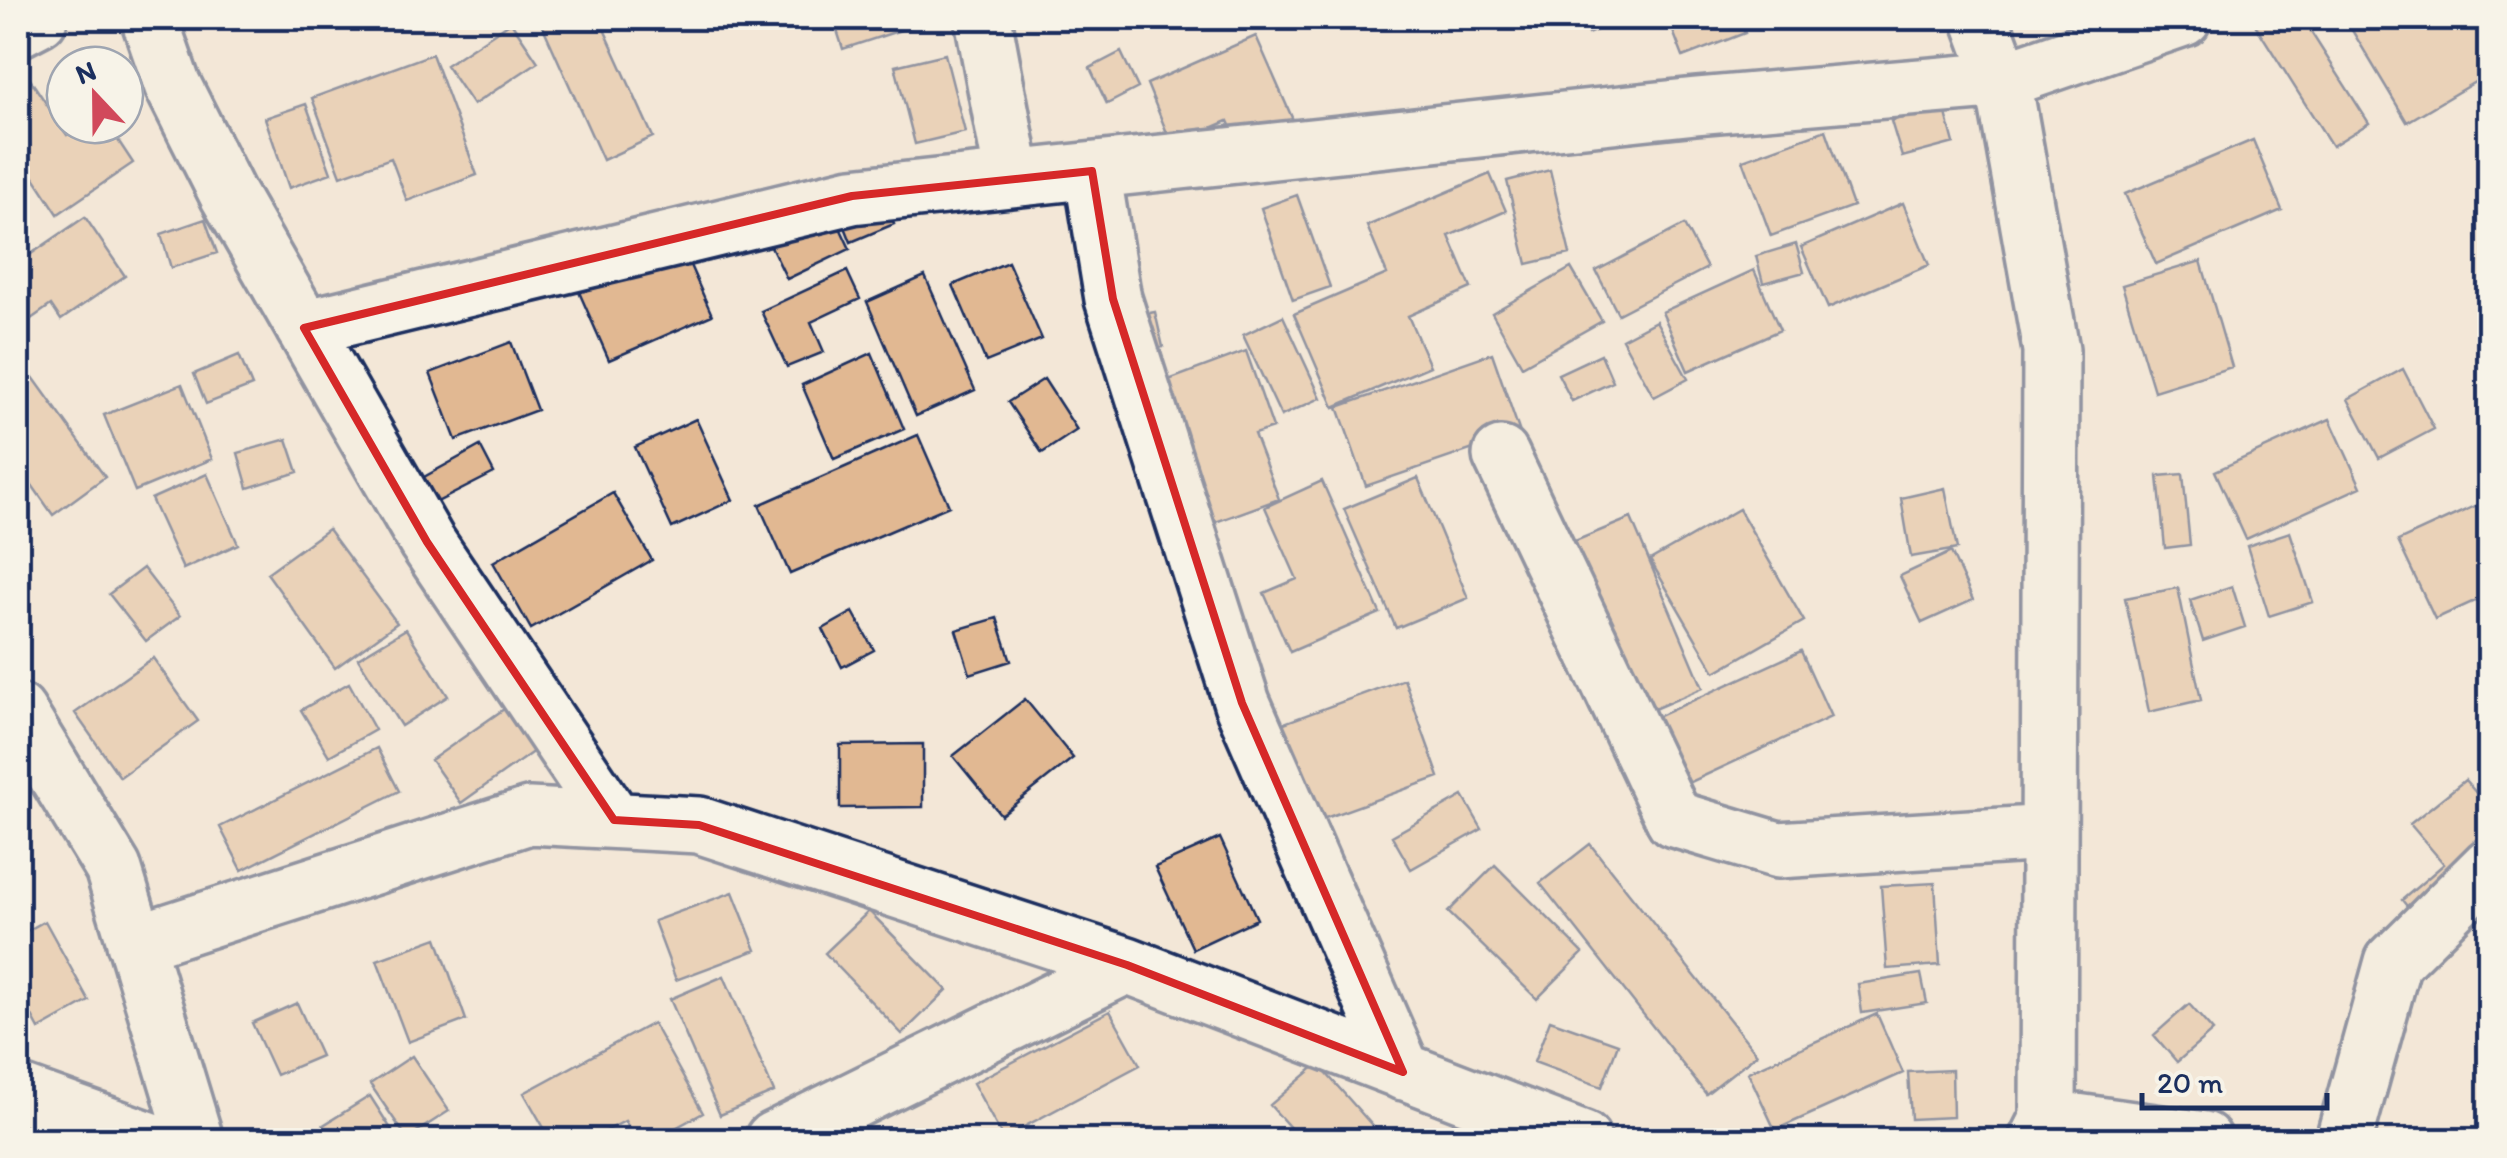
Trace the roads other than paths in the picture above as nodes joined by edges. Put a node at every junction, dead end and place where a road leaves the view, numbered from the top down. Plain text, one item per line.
1 (38, 18) edge
2 (149, 18) edge
3 (983, 18) edge
4 (1980, 18) edge
5 (2183, 18) edge
6 (18, 29) edge
7 (2003, 80) junction
8 (1092, 172) junction
9 (1013, 178) junction
10 (304, 328) junction
11 (1501, 455) dead end
12 (18, 712) edge
13 (614, 820) junction
14 (2048, 833) junction
15 (2490, 866) edge
16 (135, 943) junction
17 (1127, 965) junction
18 (1403, 1072) junction
19 (18, 1093) edge
20 (2042, 1129) edge
21 (150, 1140) edge
22 (195, 1140) edge
23 (773, 1140) edge
24 (1583, 1140) edge
25 (2204, 1140) edge
26 (2344, 1140) edge

1 - 6 street
2 - 10 street
3 - 9 street
4 - 7 street
5 - 7 street
7 - 8 street
7 - 14 street
8 - 9 street
8 - 18 street
9 - 10 street
10 - 13 street
11 - 14 street
12 - 16 street
13 - 16 street
13 - 17 street
14 - 20 street
15 - 26 street
16 - 22 street
17 - 18 street
17 - 23 street
18 - 24 street
19 - 21 street
20 - 25 street

